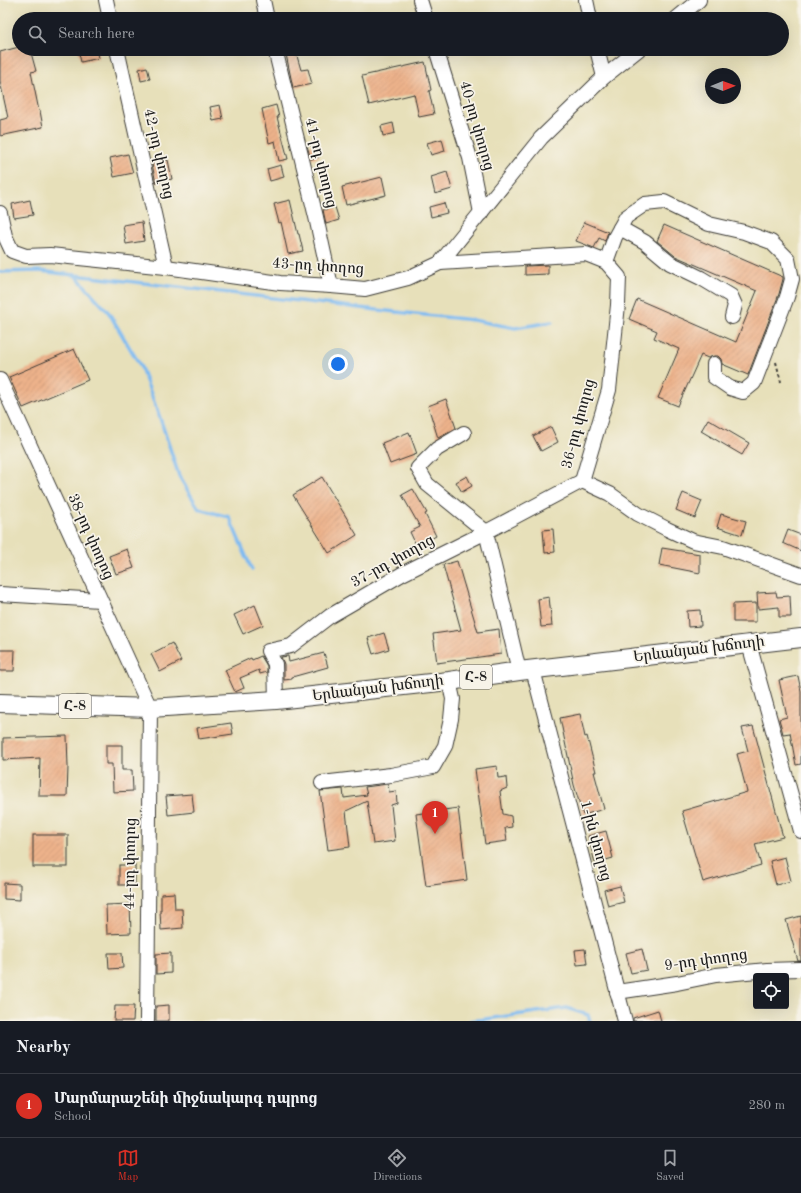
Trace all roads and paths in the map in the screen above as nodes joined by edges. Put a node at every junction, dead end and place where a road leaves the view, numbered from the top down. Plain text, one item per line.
1 (106, 0) edge
2 (263, 0) edge
3 (420, 0) edge
4 (586, 0) edge
5 (699, 0) edge
6 (109, 12) edge
7 (266, 12) edge
8 (424, 12) edge
9 (589, 12) edge
10 (684, 12) edge
11 (119, 56) edge
12 (277, 56) edge
13 (438, 56) edge
14 (599, 56) edge
15 (630, 56) edge
16 (604, 77) junction
17 (0, 213) edge
18 (480, 213) junction
19 (620, 228) junction
20 (606, 262) junction
21 (440, 263) junction
22 (166, 267) junction
23 (331, 286) junction
24 (732, 317) dead end
25 (714, 364) dead end
26 (0, 380) edge
27 (464, 433) dead end
28 (582, 481) junction
29 (486, 532) junction
30 (801, 575) edge
31 (0, 594) edge
32 (100, 600) junction
33 (801, 638) edge
34 (749, 644) junction
35 (526, 670) junction
36 (449, 680) junction
37 (276, 700) junction
38 (0, 704) edge
39 (150, 708) junction
40 (322, 783) dead end
41 (801, 831) edge
42 (801, 969) edge
43 (617, 992) junction
44 (147, 1021) edge
45 (626, 1021) edge

1 - 6 street
2 - 7 street
3 - 8 street
4 - 9 street
5 - 10 street
11 - 22 street, 42-րդ փողոց
12 - 23 street, 41-րդ փողոց
13 - 18 street, 40-րդ փողոց
14 - 16 street
15 - 16 street, 43-րդ փողոց
16 - 18 street, 43-րդ փողոց
17 - 22 street, 43-րդ փողոց
18 - 21 street, 43-րդ փողոց
19 - 20 street
19 - 24 street
19 - 25 street
20 - 21 street, 36-րդ փողոց
20 - 28 street, 36-րդ փողոց
21 - 23 street, 43-րդ փողոց
22 - 23 street, 43-րդ փողոց
26 - 32 street, 38-րդ փողոց
27 - 29 street
28 - 29 street, 37-րդ փողոց
28 - 30 street, 36-րդ փողոց
29 - 35 street, 1-ին փողոց
29 - 37 street, 37-րդ փողոց
31 - 32 street
32 - 39 street, 38-րդ փողոց
33 - 34 main road, Երևանյան խճուղի / Հ-8
34 - 35 main road, Երևանյան խճուղի / Հ-8
34 - 41 street
35 - 36 main road, Երևանյան խճուղի / Հ-8
35 - 43 street, 1-ին փողոց
36 - 37 main road, Երևանյան խճուղի / Հ-8
36 - 40 street
37 - 39 main road, Երևանյան խճուղի / Հ-8
38 - 39 main road, Երևանյան խճուղի / Հ-8
39 - 44 street, 44-րդ փողոց
42 - 43 street, 9-րդ փողոց
43 - 45 street, 1-ին փողոց

